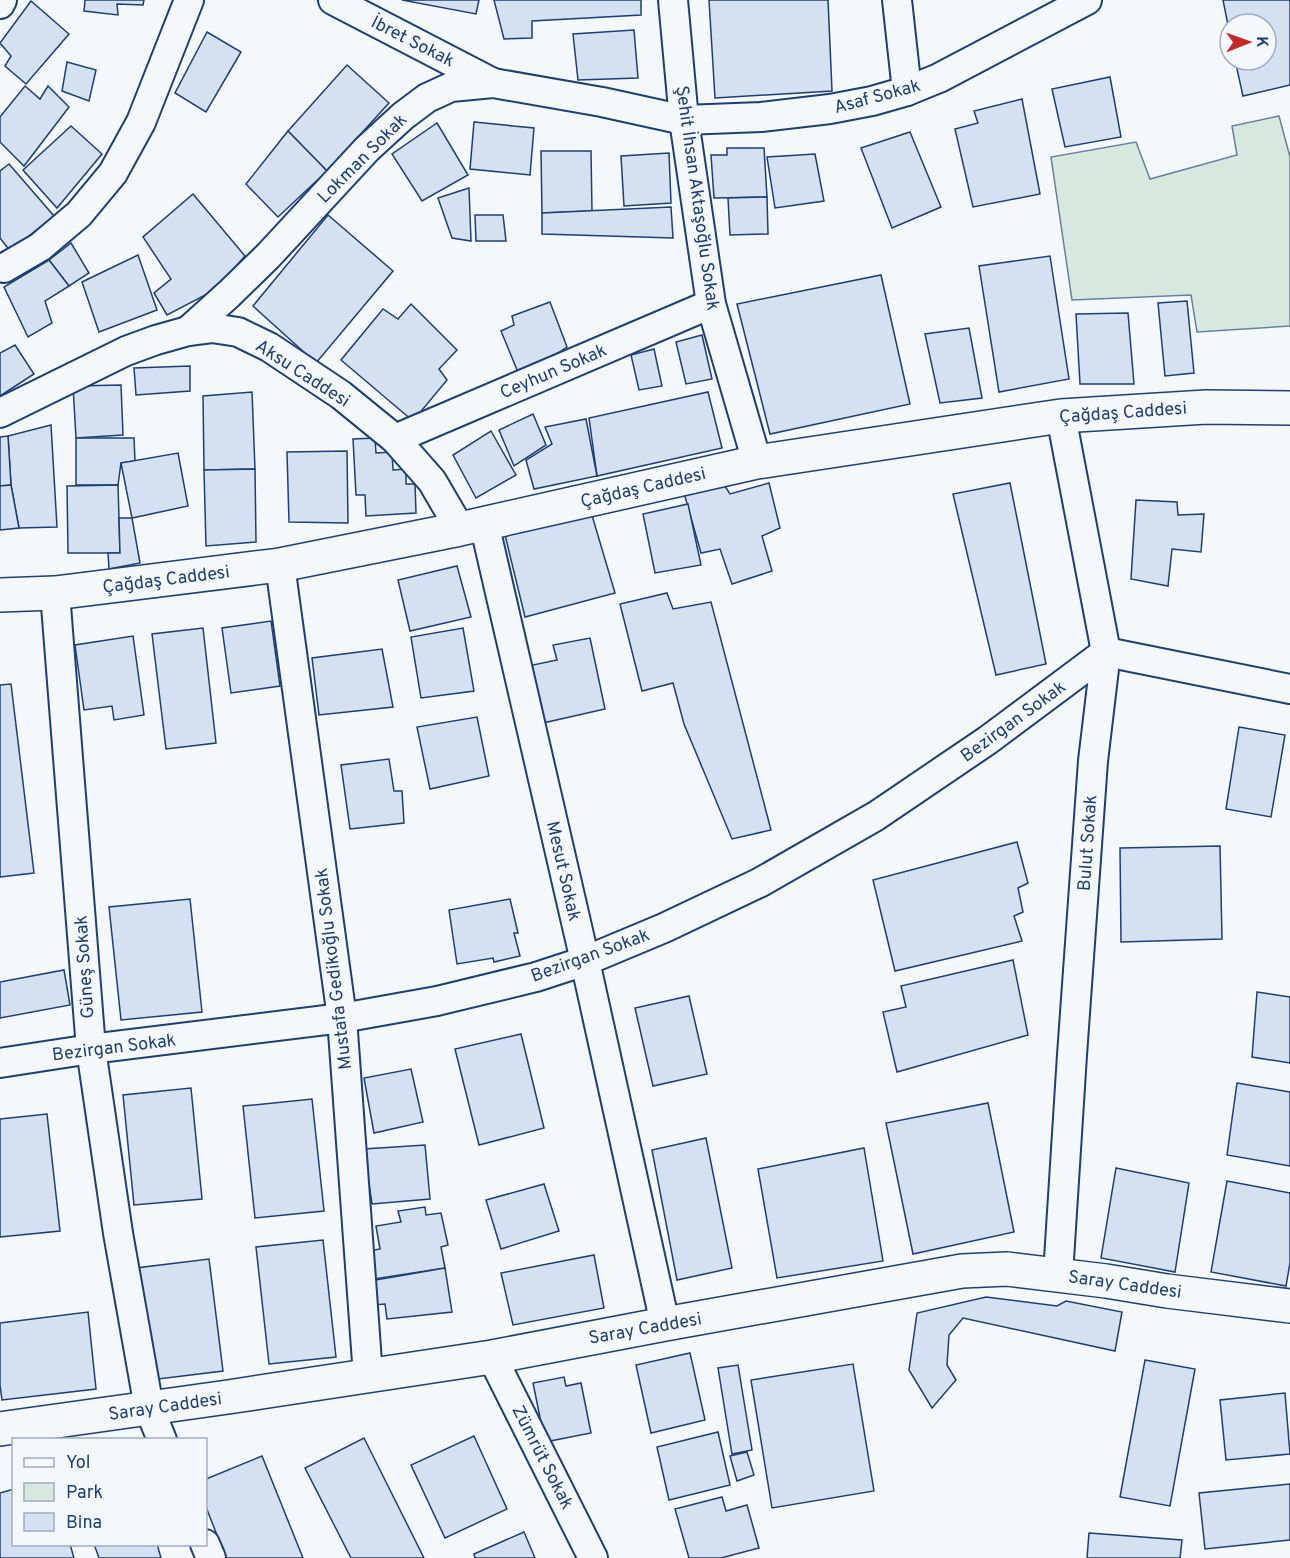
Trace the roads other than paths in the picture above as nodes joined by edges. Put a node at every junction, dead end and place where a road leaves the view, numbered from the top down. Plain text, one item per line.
1 (2, 0) edge
2 (189, 0) edge
3 (333, 0) edge
4 (673, 0) edge
5 (897, 0) edge
6 (1087, 0) edge
7 (0, 4) edge
8 (493, 83) junction
9 (906, 91) junction
10 (684, 120) junction
11 (4, 268) dead end
12 (711, 304) junction
13 (188, 331) junction
14 (1290, 408) edge
15 (0, 413) edge
16 (1061, 416) junction
17 (395, 439) junction
18 (757, 462) junction
19 (472, 526) junction
20 (280, 565) junction
21 (55, 594) junction
22 (0, 595) edge
23 (1106, 652) junction
24 (1290, 689) edge
25 (585, 961) junction
26 (342, 1018) junction
27 (91, 1049) junction
28 (0, 1063) edge
29 (1058, 1275) junction
30 (1290, 1306) edge
31 (665, 1324) junction
32 (492, 1357) junction
33 (368, 1376) junction
34 (149, 1408) junction
35 (0, 1429) edge
36 (161, 1438) edge
37 (593, 1558) edge

1 - 7 street
2 - 11 street
3 - 8 street, İbret Sokak
4 - 10 street, Şehit İhsan Aktaşoğlu Sokak
5 - 9 street
6 - 9 street, Asaf Sokak
8 - 10 street, Lokman Sokak
8 - 13 street, Lokman Sokak
9 - 10 street, Asaf Sokak
10 - 12 street, Şehit İhsan Aktaşoğlu Sokak
12 - 17 street, Ceyhun Sokak
12 - 18 street, Şehit İhsan Aktaşoğlu Sokak
13 - 15 street, Aksu Caddesi
13 - 17 street, Aksu Caddesi
14 - 16 main road, Çağdaş Caddesi
16 - 18 main road, Çağdaş Caddesi
16 - 23 street, Bulut Sokak
17 - 19 street, Aksu Caddesi
18 - 19 main road, Çağdaş Caddesi
19 - 20 main road, Çağdaş Caddesi
19 - 25 street, Mesut Sokak
20 - 21 main road, Çağdaş Caddesi
20 - 26 street, Mustafa Gedikoğlu Sokak
21 - 22 main road, Çağdaş Caddesi
21 - 27 street, Güneş Sokak
23 - 24 street
23 - 25 street, Bezirgan Sokak
23 - 29 street, Bulut Sokak
25 - 26 street, Bezirgan Sokak
25 - 31 street, Mesut Sokak
26 - 27 street, Bezirgan Sokak
26 - 33 street, Mustafa Gedikoğlu Sokak
27 - 28 street, Bezirgan Sokak
27 - 34 street, Güneş Sokak
29 - 30 main road, Saray Caddesi
29 - 31 main road, Saray Caddesi
31 - 32 main road, Saray Caddesi
32 - 33 main road, Saray Caddesi
32 - 37 street, Zümrüt Sokak
33 - 34 main road, Saray Caddesi
34 - 35 main road, Saray Caddesi
34 - 36 street, Güneş Sokak

